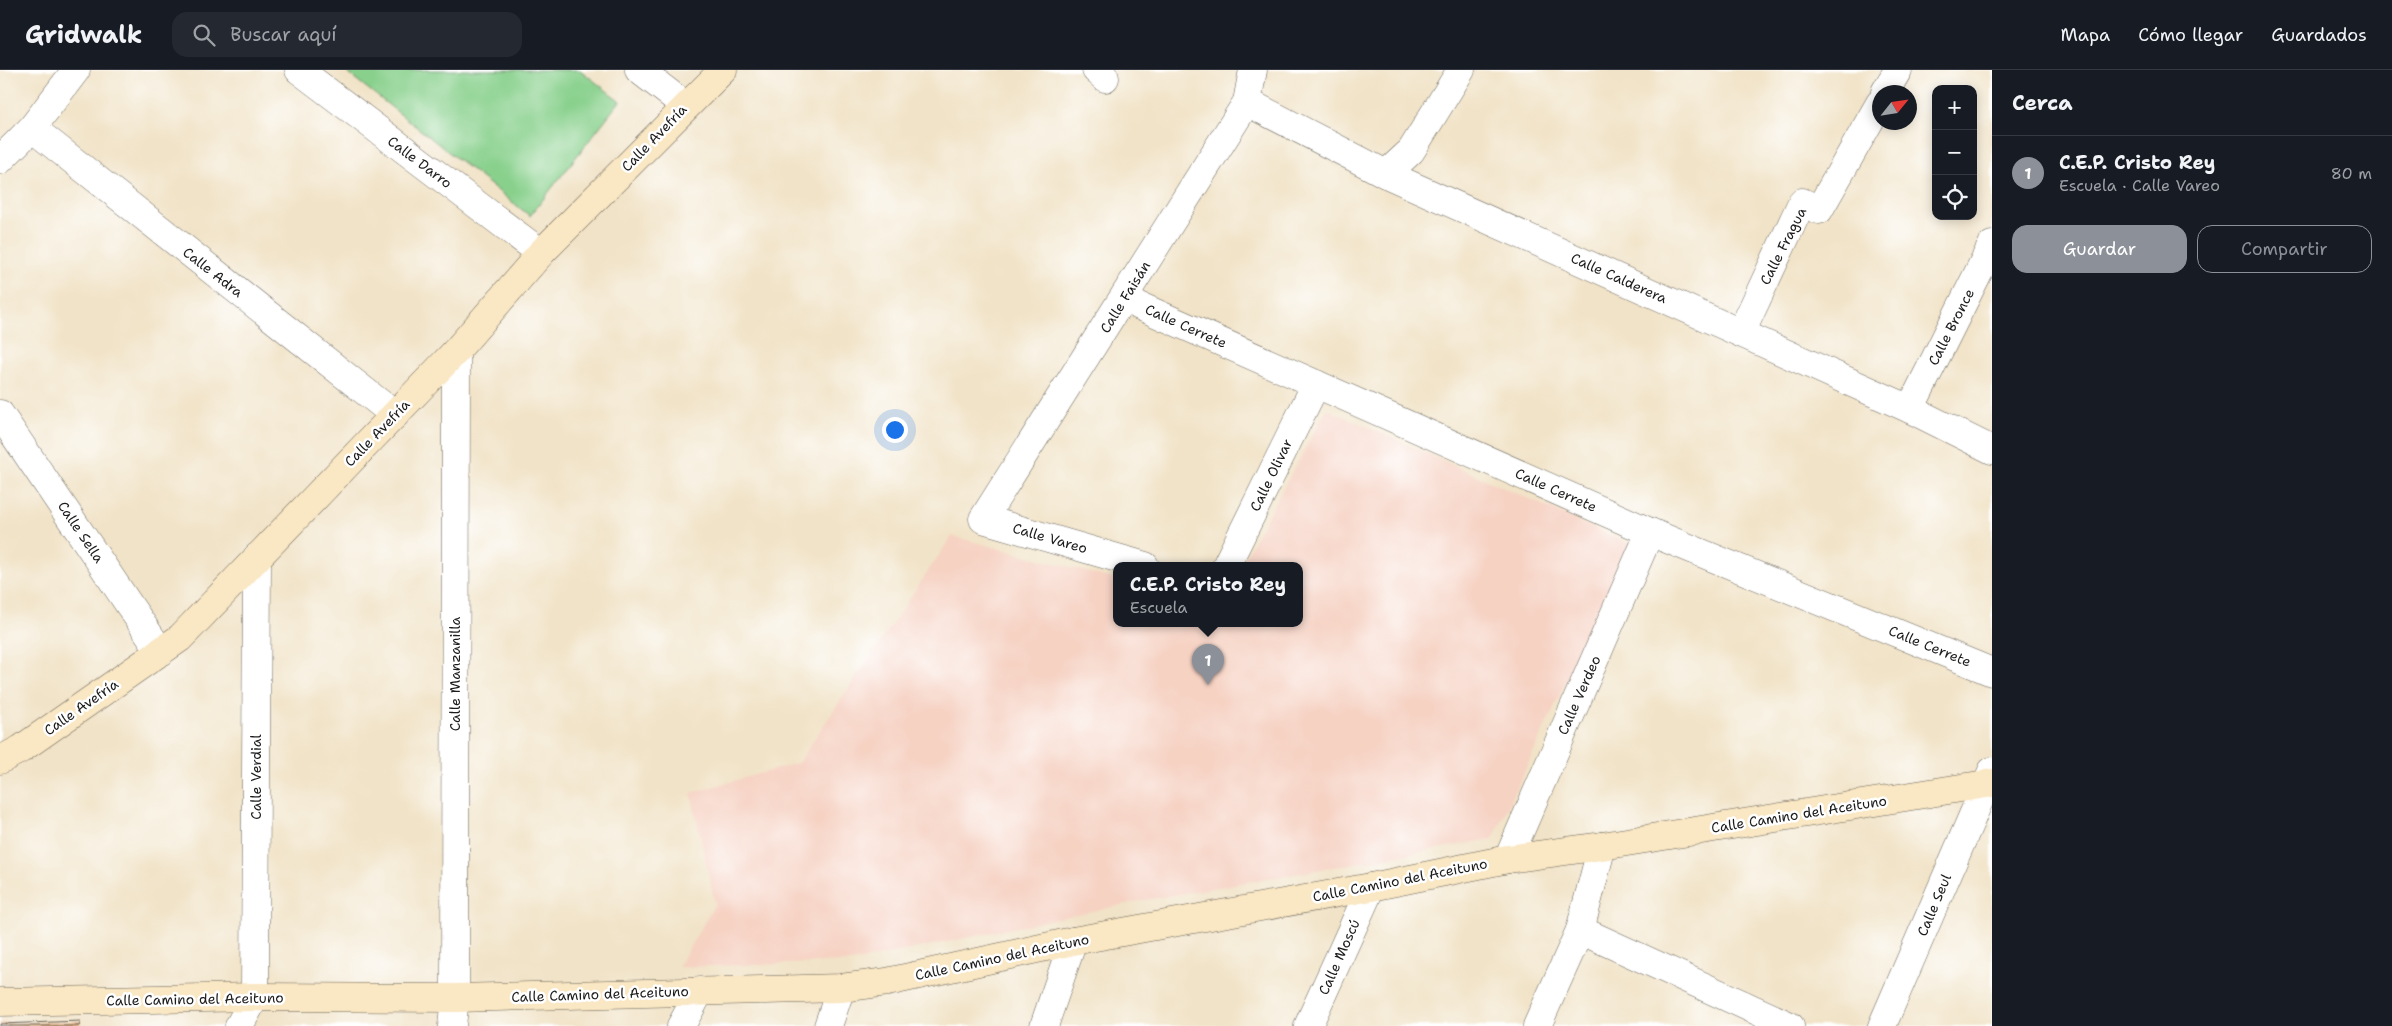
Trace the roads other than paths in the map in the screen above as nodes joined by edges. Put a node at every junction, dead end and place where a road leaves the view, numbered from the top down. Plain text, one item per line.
1 (76, 70) edge
2 (299, 70) edge
3 (638, 70) edge
4 (723, 70) edge
5 (1253, 70) edge
6 (1460, 70) edge
7 (1898, 70) edge
8 (1890, 85) edge
9 (1247, 102) junction
10 (686, 106) junction
11 (1872, 117) edge
12 (32, 128) junction
13 (0, 160) edge
14 (1386, 174) junction
15 (1992, 245) edge
16 (542, 254) junction
17 (1124, 299) junction
18 (1741, 333) junction
19 (456, 351) junction
20 (1316, 384) junction
21 (1910, 409) junction
22 (0, 414) edge
23 (396, 415) junction
24 (1992, 450) edge
25 (983, 519) joint
26 (1650, 532) junction
27 (257, 557) junction
28 (1131, 562) edge
29 (1228, 562) edge
30 (161, 652) junction
31 (1992, 672) edge
32 (0, 760) edge
33 (1990, 779) edge
34 (1602, 846) junction
35 (1508, 859) junction
36 (1370, 887) junction
37 (1580, 930) junction
38 (1073, 941) junction
39 (841, 988) junction
40 (700, 991) junction
41 (255, 997) junction
42 (455, 998) junction
43 (0, 1002) edge
44 (239, 1026) edge
45 (452, 1026) edge
46 (682, 1026) edge
47 (828, 1026) edge
48 (1044, 1026) edge
49 (1308, 1026) edge
50 (1537, 1026) edge
51 (1790, 1026) edge
52 (1882, 1026) edge

1 - 12 street
2 - 16 street, Calle Darro
3 - 10 street
4 - 10 street, Calle Avefría
5 - 9 street, Calle Faisán
6 - 14 street
7 - 8 street
9 - 14 street, Calle Calderera
9 - 17 street, Calle Faisán
10 - 16 street, Calle Avefría
11 - 18 street, Calle Fragua
12 - 13 street
12 - 23 street, Calle Adra
14 - 18 street, Calle Calderera
15 - 21 street, Calle Bronce
16 - 19 street, Calle Avefría
17 - 20 street, Calle Cerrete
17 - 25 street, Calle Faisán
18 - 21 street, Calle Calderera
19 - 23 street, Calle Avefría
19 - 42 street, Calle Manzanilla
20 - 26 street, Calle Cerrete
20 - 29 street, Calle Olivar
21 - 24 street, Calle Calderera
22 - 30 street, Calle Sella
23 - 27 street, Calle Avefría
25 - 28 street, Calle Vareo
26 - 31 street, Calle Cerrete
26 - 35 street, Calle Verdeo
27 - 30 street, Calle Avefría
27 - 41 street, Calle Verdial
30 - 32 street, Calle Avefría
33 - 34 street, Calle Camino del Aceituno
33 - 52 street, Calle Seul
34 - 35 street, Calle Camino del Aceituno
34 - 37 street
35 - 36 street, Calle Camino del Aceituno
36 - 38 street, Calle Camino del Aceituno
36 - 49 street, Calle Moscú
37 - 50 street
37 - 51 street
38 - 39 street, Calle Camino del Aceituno
38 - 48 street
39 - 40 street, Calle Camino del Aceituno
39 - 47 street
40 - 42 street, Calle Camino del Aceituno
40 - 46 street
41 - 42 street, Calle Camino del Aceituno
41 - 43 street, Calle Camino del Aceituno
41 - 44 street
42 - 45 street, Calle Manzanilla

